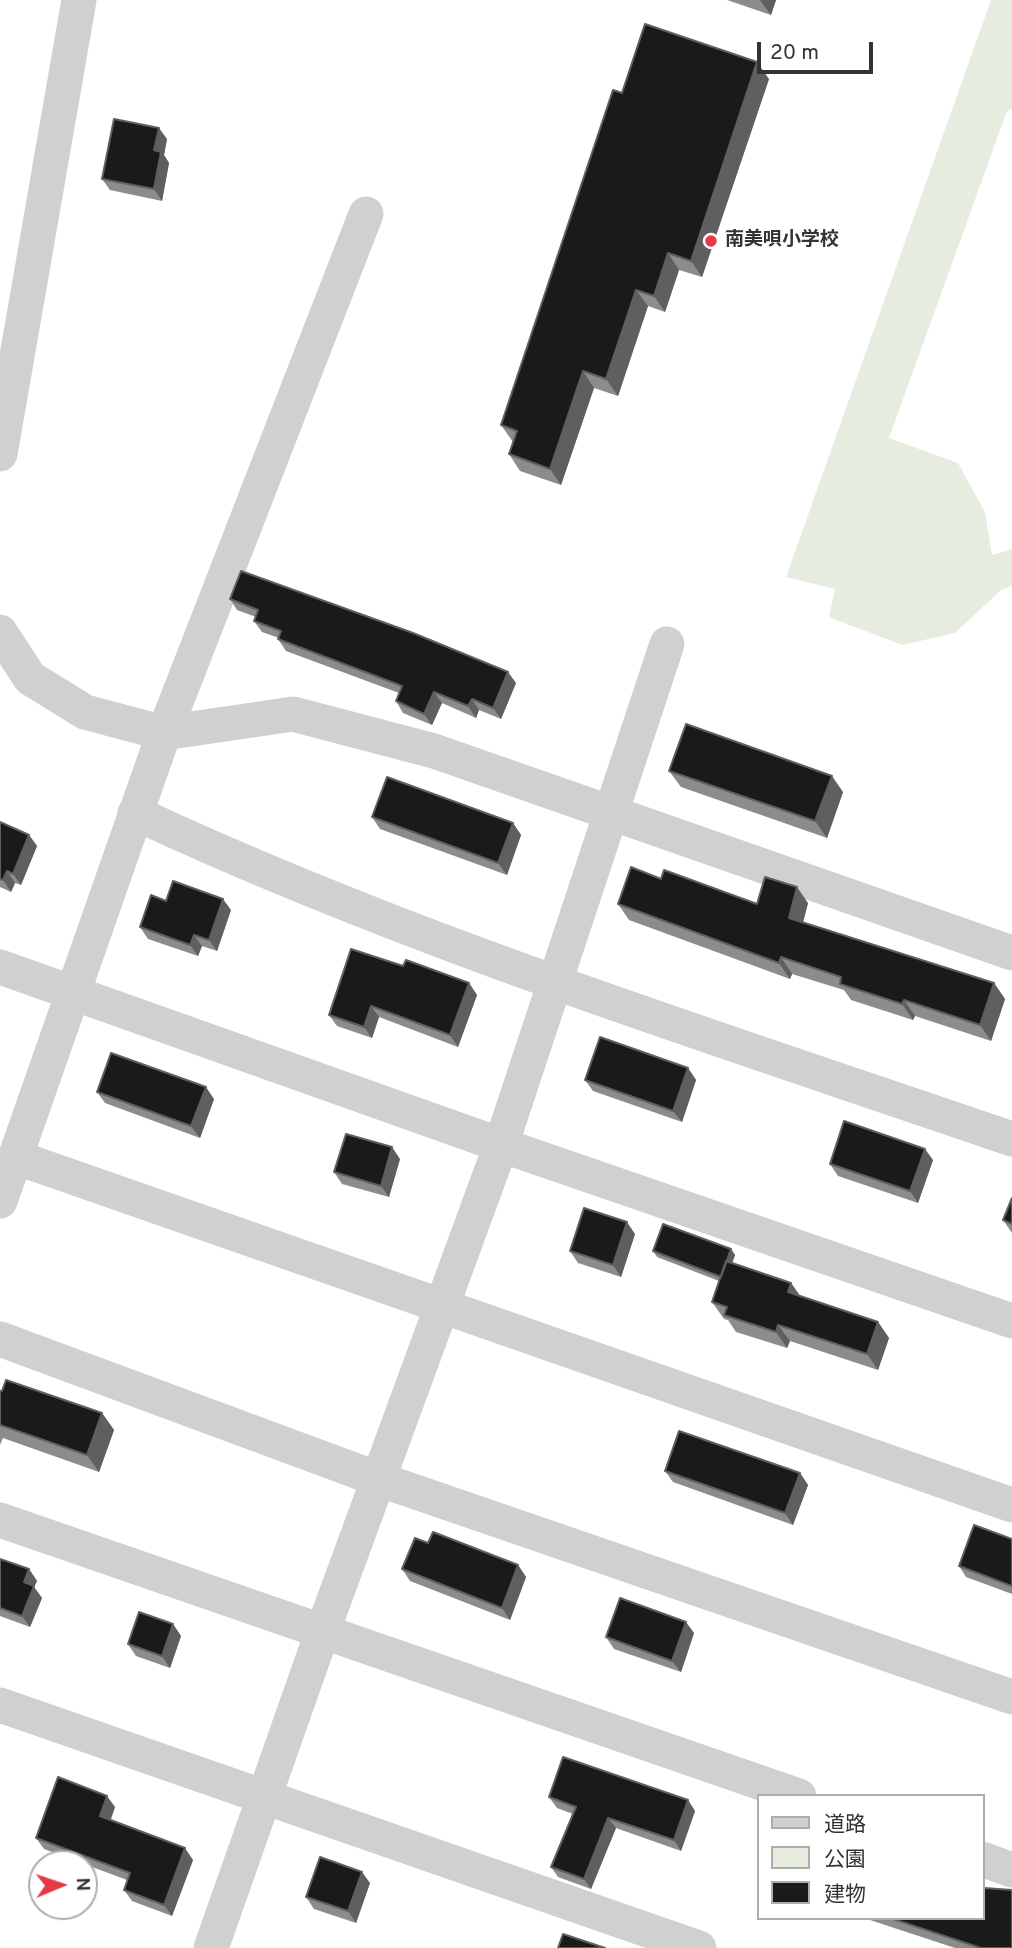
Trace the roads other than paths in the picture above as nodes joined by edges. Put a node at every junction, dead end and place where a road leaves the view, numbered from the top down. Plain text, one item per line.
1 (79, 0) edge
2 (366, 214) dead end
3 (0, 454) edge
4 (0, 632) edge
5 (667, 644) dead end
6 (164, 733) junction
7 (135, 813) junction
8 (611, 813) junction
9 (1012, 953) edge
10 (0, 967) edge
11 (555, 982) junction
12 (72, 991) junction
13 (1012, 1139) edge
14 (501, 1145) junction
15 (15, 1157) junction
16 (0, 1201) edge
17 (442, 1307) junction
18 (1012, 1321) edge
19 (0, 1339) edge
20 (378, 1479) junction
21 (1012, 1505) edge
22 (0, 1520) edge
23 (323, 1630) junction
24 (1012, 1697) edge
25 (0, 1705) edge
26 (793, 1794) edge
27 (265, 1796) junction
28 (984, 1860) edge
29 (1012, 1870) edge
30 (211, 1948) edge
31 (699, 1948) edge

1 - 3 street
2 - 6 street
4 - 6 street
5 - 8 street
6 - 7 street
6 - 8 street
7 - 11 street
7 - 12 street
8 - 9 street
8 - 11 street
10 - 12 street
11 - 13 street
11 - 14 street
12 - 14 street
12 - 15 street
14 - 17 street
14 - 18 street
15 - 16 street
15 - 17 street
17 - 20 street
17 - 21 street
19 - 20 street
20 - 23 street
20 - 24 street
22 - 23 street
23 - 26 street
23 - 27 street
25 - 27 street
27 - 30 street
27 - 31 street
28 - 29 street

